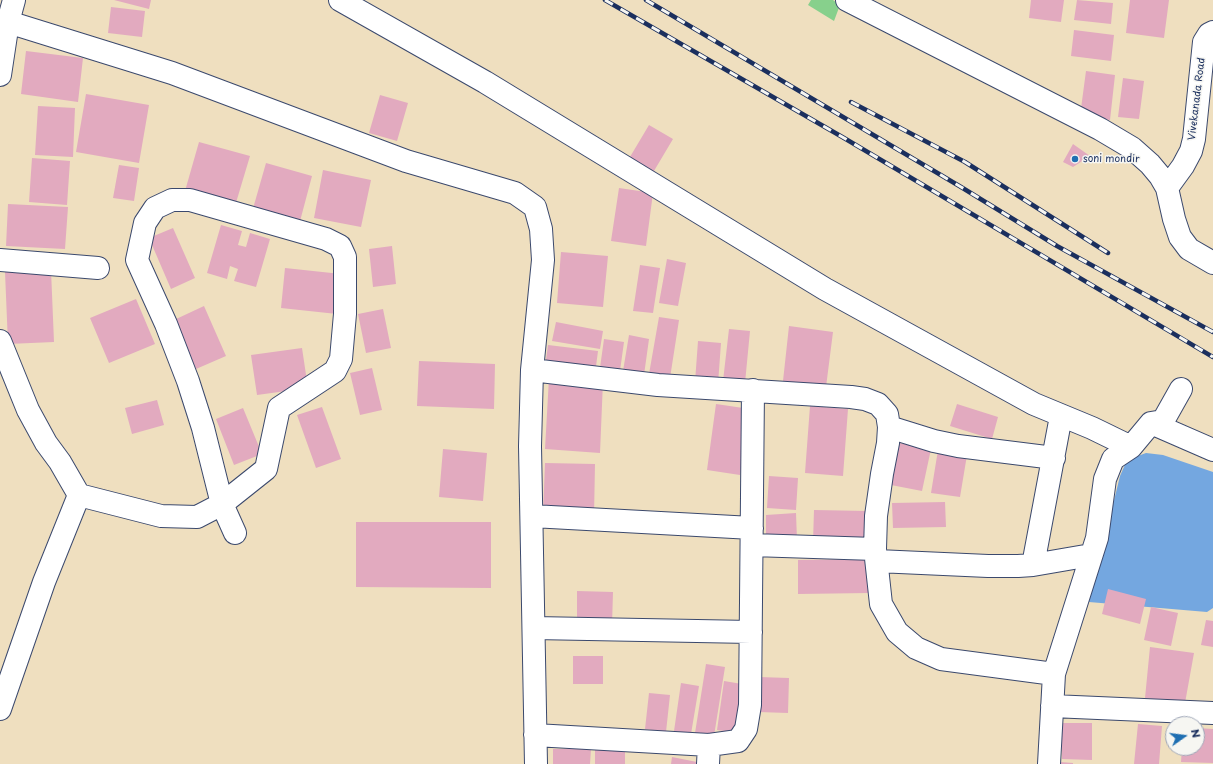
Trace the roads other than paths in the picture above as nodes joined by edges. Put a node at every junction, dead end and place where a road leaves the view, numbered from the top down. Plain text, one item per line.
1 (14, 0) edge
2 (340, 0) edge
3 (847, 0) edge
4 (8, 22) junction
5 (1213, 32) edge
6 (0, 75) edge
7 (1167, 188) junction
8 (0, 260) edge
9 (1213, 263) edge
10 (98, 268) dead end
11 (0, 341) edge
12 (532, 370) junction
13 (1181, 389) dead end
14 (753, 390) junction
15 (1061, 416) junction
16 (1151, 423) junction
17 (889, 427) junction
18 (1131, 447) junction
19 (1213, 450) edge
20 (1054, 458) junction
21 (79, 495) junction
22 (222, 504) junction
23 (532, 516) junction
24 (235, 533) dead end
25 (752, 536) junction
26 (876, 555) junction
27 (1091, 555) junction
28 (1033, 565) junction
29 (534, 628) junction
30 (751, 632) junction
31 (1054, 674) junction
32 (1052, 706) junction
33 (0, 709) edge
34 (1213, 713) edge
35 (535, 735) junction
36 (709, 755) edge
37 (536, 764) edge
38 (1049, 764) edge

1 - 4 street
2 - 15 street
3 - 7 street
4 - 6 street
4 - 12 street
5 - 7 street, Vivekanada Road
7 - 9 street
8 - 10 street
11 - 21 street
12 - 14 street
12 - 23 street
13 - 16 street
14 - 17 street
14 - 25 street
15 - 18 street
15 - 20 street
16 - 18 street
16 - 19 street
17 - 20 street
17 - 26 street
18 - 27 street
20 - 28 street
21 - 22 street
21 - 33 street
22 - 22 street
22 - 24 street
23 - 25 street
23 - 29 street
25 - 26 street
25 - 30 street
26 - 28 street
26 - 31 street
27 - 28 street
27 - 31 street
29 - 30 street
29 - 35 street
30 - 36 street
31 - 32 street
32 - 34 street
32 - 38 street
35 - 36 street
35 - 37 street

